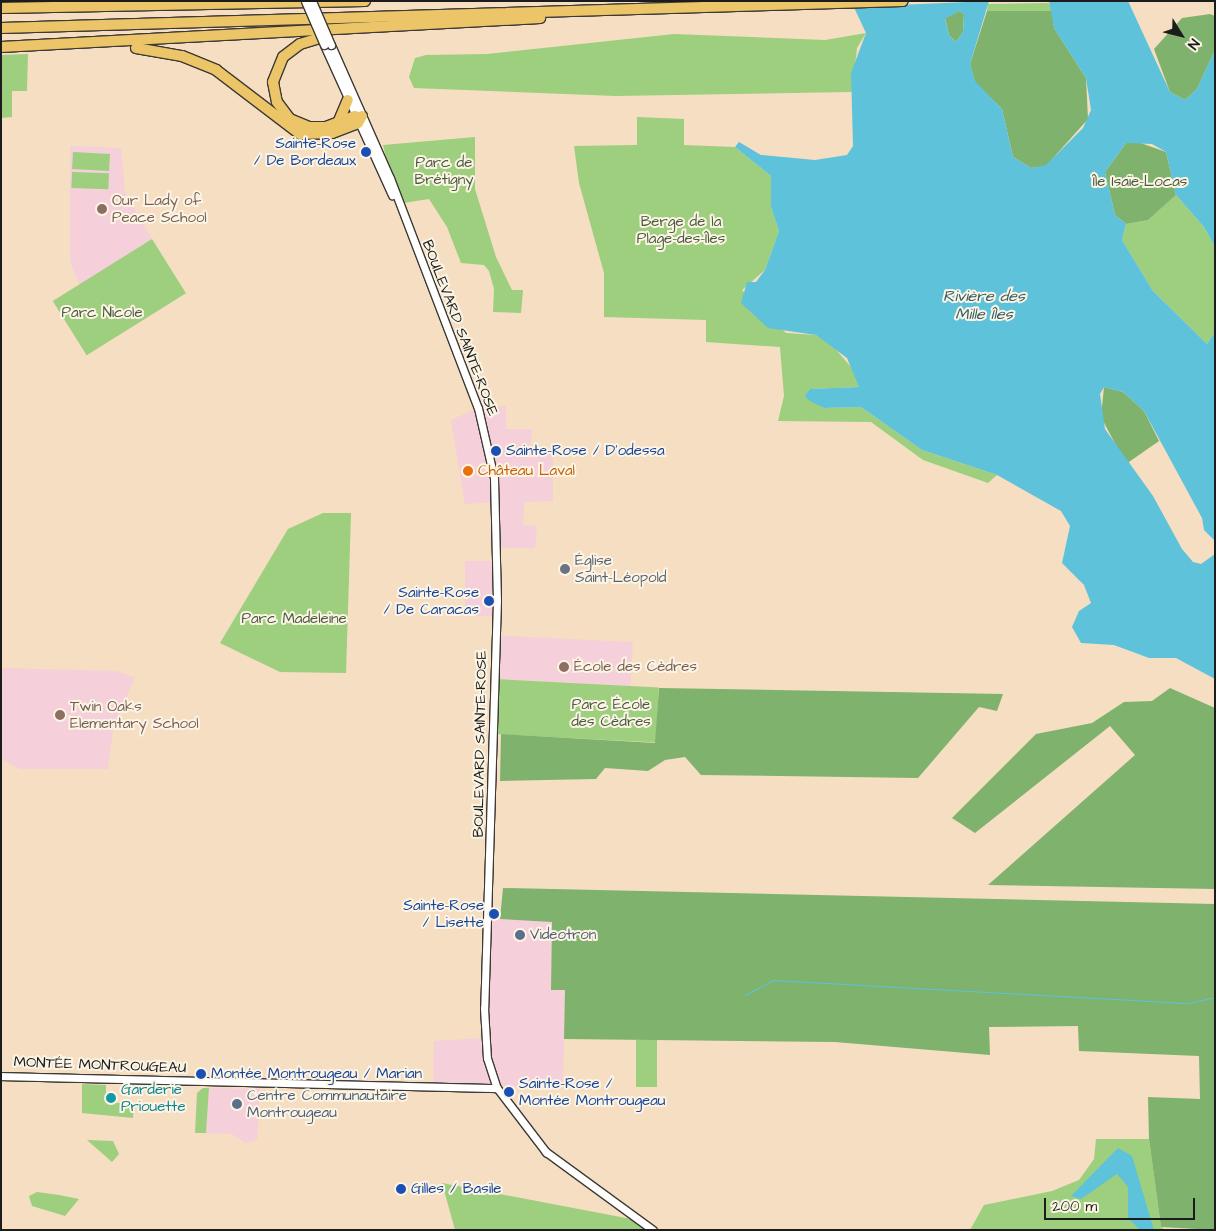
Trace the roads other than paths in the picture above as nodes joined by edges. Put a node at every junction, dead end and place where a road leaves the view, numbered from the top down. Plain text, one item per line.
1 (305, 1) edge
2 (312, 1) edge
3 (365, 1) edge
4 (903, 1) edge
5 (1, 8) edge
6 (616, 10) junction
7 (1, 28) edge
8 (351, 31) junction
9 (115, 44) junction
10 (328, 45) junction
11 (1, 48) edge
12 (348, 100) junction
13 (358, 118) junction
14 (338, 123) junction
15 (1, 1076) edge
16 (497, 1088) junction
17 (653, 1230) edge

1 - 10 street, BOULEVARD SAINTE-ROSE, bridge
2 - 10 street, BOULEVARD SAINTE-ROSE, bridge
3 - 5 highway
4 - 6 highway
6 - 7 highway
6 - 8 highway
8 - 9 highway
8 - 14 highway
9 - 11 highway
9 - 13 highway
10 - 12 street, BOULEVARD SAINTE-ROSE
10 - 13 street, BOULEVARD SAINTE-ROSE
12 - 13 street, BOULEVARD SAINTE-ROSE
12 - 14 highway
13 - 14 highway
13 - 16 street, BOULEVARD SAINTE-ROSE
15 - 16 street, MONTÉE MONTROUGEAU
16 - 17 street, BOULEVARD SAINTE-ROSE

